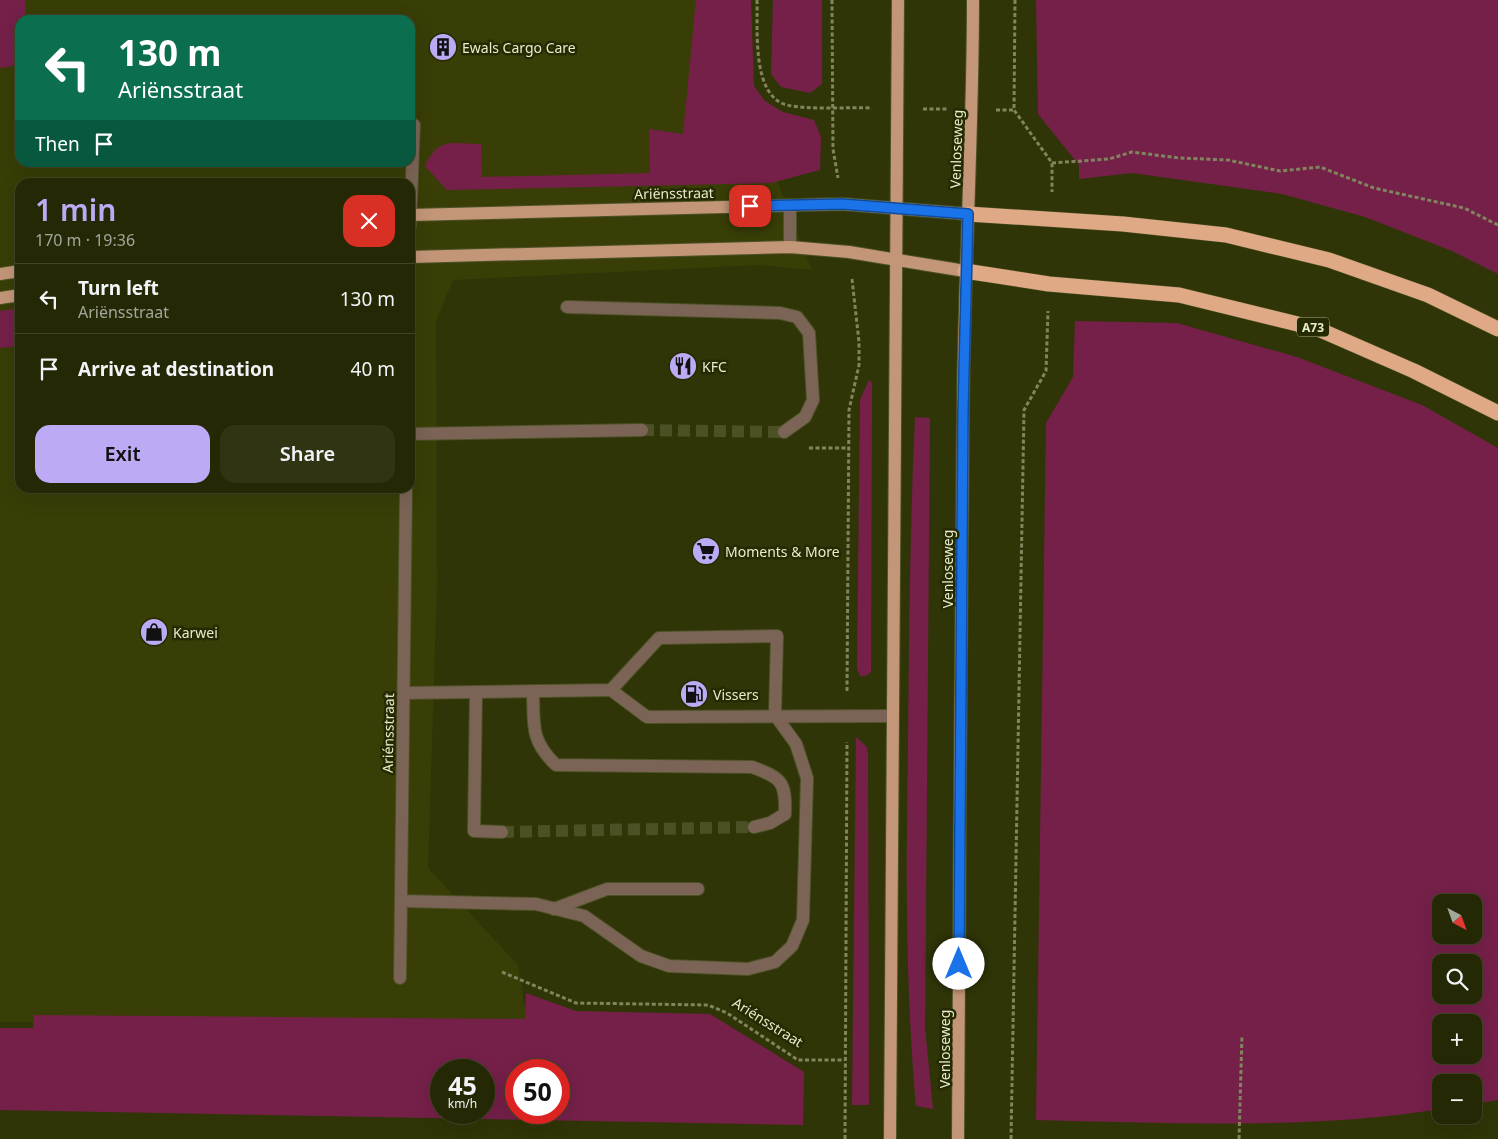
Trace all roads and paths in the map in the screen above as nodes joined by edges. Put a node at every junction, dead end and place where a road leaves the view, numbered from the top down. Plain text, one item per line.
1 (757, 0) edge
2 (832, 0) edge
3 (898, 0) edge
4 (973, 0) edge
5 (1015, 0) edge
6 (832, 107) junction
7 (1052, 164) junction
8 (842, 204) junction
9 (790, 205) junction
10 (896, 208) junction
11 (968, 214) junction
12 (415, 215) edge
13 (1052, 220) junction
14 (1498, 225) edge
15 (790, 247) junction
16 (849, 252) junction
17 (415, 257) edge
18 (896, 258) junction
19 (15, 272) edge
20 (965, 272) junction
21 (0, 274) edge
22 (1048, 284) junction
23 (15, 296) edge
24 (0, 298) edge
25 (567, 307) dead end
26 (1498, 329) edge
27 (1498, 413) edge
28 (642, 430) tunnel mouth
29 (784, 432) tunnel mouth
30 (415, 434) edge
31 (802, 448) dead end
32 (848, 448) junction
33 (406, 493) edge
34 (611, 690) junction
35 (533, 691) junction
36 (476, 692) junction
37 (404, 693) junction
38 (775, 715) junction
39 (847, 716) junction
40 (892, 716) junction
41 (754, 827) tunnel mouth
42 (502, 832) tunnel mouth
43 (698, 889) dead end
44 (401, 901) junction
45 (553, 909) junction
46 (502, 972) dead end
47 (400, 978) dead end
48 (1242, 1035) dead end
49 (844, 1060) junction
50 (845, 1139) edge
51 (890, 1139) edge
52 (958, 1139) edge
53 (1011, 1139) edge
54 (1239, 1139) edge

1 - 6 path
2 - 6 path
3 - 10 main road
4 - 11 main road, Venloseweg
5 - 7 path
6 - 8 path
7 - 13 path
7 - 14 path
8 - 9 main road, Ariënsstraat
8 - 10 main road, Ariënsstraat
9 - 12 main road, Ariënsstraat
9 - 15 lane
10 - 11 main road, Ariënsstraat
10 - 18 main road
11 - 13 highway
11 - 20 main road, Venloseweg
13 - 26 highway
15 - 16 main road
15 - 17 main road
16 - 18 main road
16 - 32 path
18 - 20 main road
18 - 40 main road
19 - 21 main road
20 - 22 highway, A73
20 - 52 main road, Venloseweg
22 - 27 highway, A73
22 - 53 path
23 - 24 main road
25 - 29 lane
28 - 30 lane
31 - 32 path
32 - 39 path
33 - 37 lane, Ariénsstraat
34 - 35 lane
34 - 38 lane
34 - 38 lane
35 - 36 lane
35 - 41 lane
36 - 37 lane
36 - 42 lane
37 - 44 lane, Ariénsstraat
38 - 39 lane
38 - 45 lane
39 - 40 lane
39 - 49 path
40 - 51 main road
43 - 45 lane
44 - 45 lane
44 - 47 lane, Ariénsstraat
46 - 49 path, Ariénsstraat
48 - 54 path
49 - 50 path

